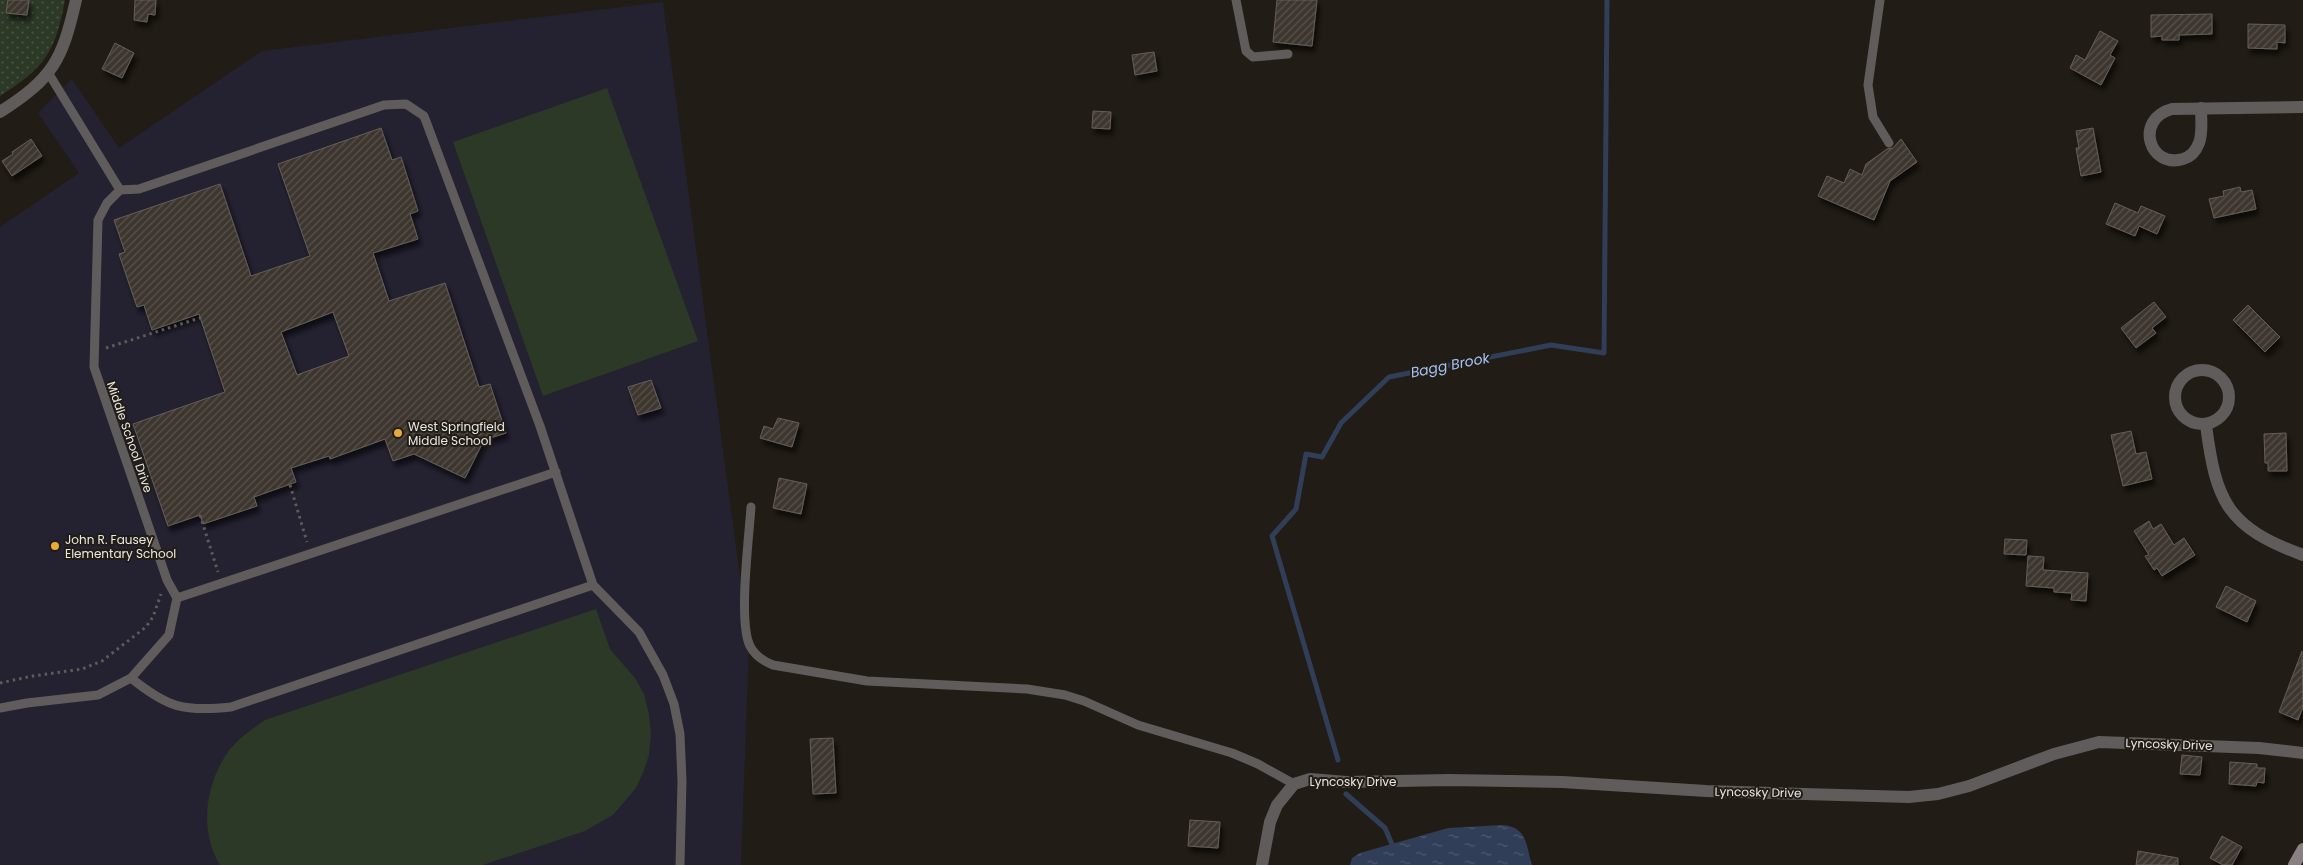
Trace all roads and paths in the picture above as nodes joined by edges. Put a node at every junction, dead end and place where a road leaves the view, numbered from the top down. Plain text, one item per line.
1 (76, 0) edge
2 (1236, 0) edge
3 (1880, 0) edge
4 (1288, 54) dead end
5 (49, 74) junction
6 (2303, 107) edge
7 (2201, 108) junction
8 (0, 112) edge
9 (1889, 143) dead end
10 (120, 190) junction
11 (203, 317) dead end
12 (93, 352) junction
13 (2206, 424) junction
14 (556, 472) junction
15 (290, 485) dead end
16 (751, 507) dead end
17 (200, 515) dead end
18 (307, 542) dead end
19 (2303, 556) edge
20 (218, 572) dead end
21 (593, 586) junction
22 (163, 592) dead end
23 (177, 598) junction
24 (131, 678) junction
25 (0, 683) edge
26 (0, 708) edge
27 (2303, 753) edge
28 (1294, 784) junction
29 (2303, 849) edge
30 (680, 865) edge
31 (1262, 865) edge
32 (2294, 865) edge

1 - 5 street
2 - 4 lane
3 - 9 lane
5 - 8 street
5 - 10 lane
6 - 7 street
7 - 7 street
10 - 12 lane, Middle School Drive
10 - 14 lane
11 - 12 path
12 - 23 lane, Middle School Drive
13 - 13 street
13 - 19 street
14 - 21 lane
14 - 23 lane
15 - 18 path
16 - 28 lane
17 - 20 path
21 - 24 lane
21 - 30 lane
22 - 25 path
23 - 24 lane
24 - 26 lane
27 - 28 street, Lyncosky Drive
28 - 31 street, Lyncosky Drive
29 - 32 main road

